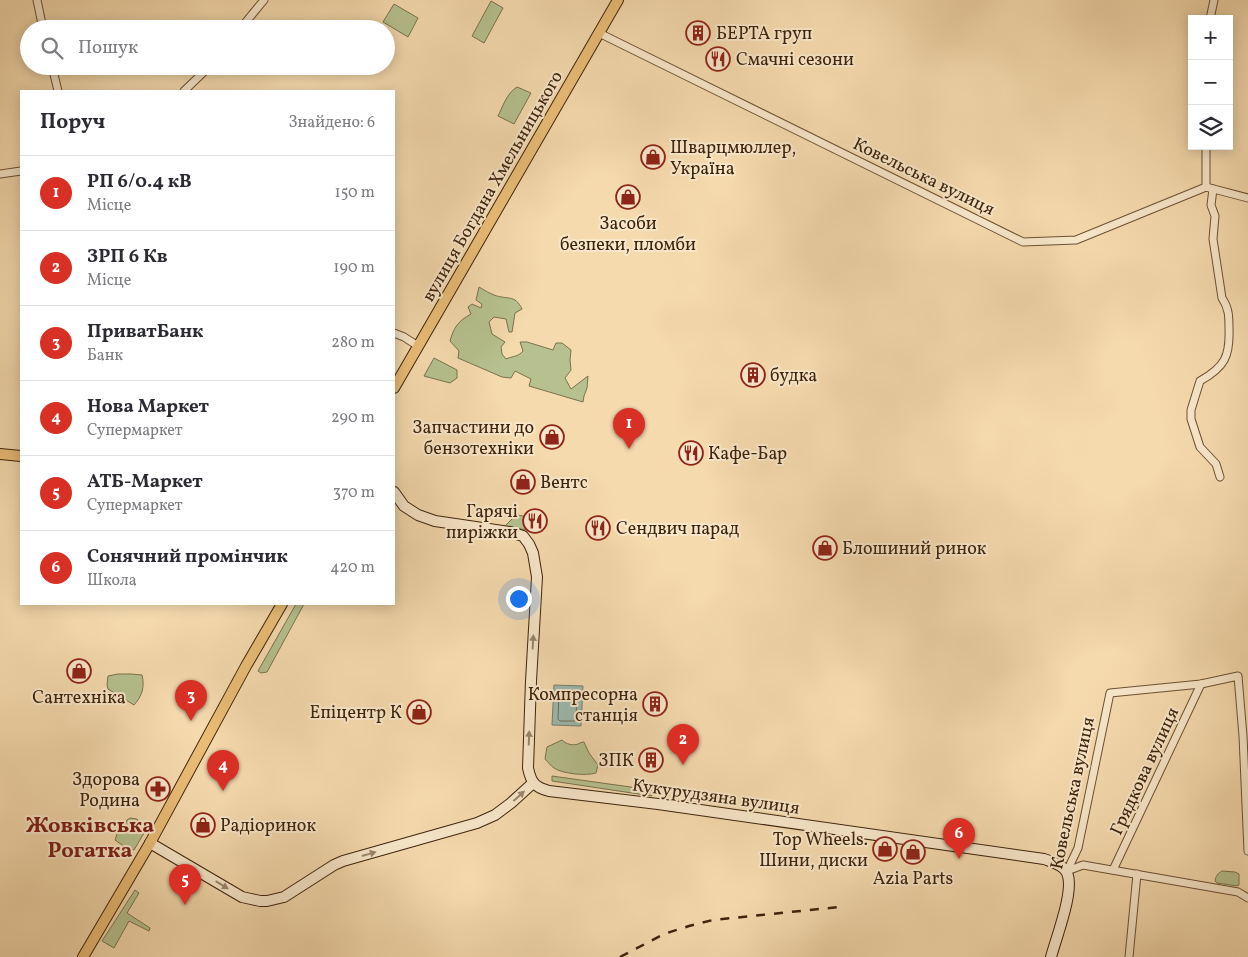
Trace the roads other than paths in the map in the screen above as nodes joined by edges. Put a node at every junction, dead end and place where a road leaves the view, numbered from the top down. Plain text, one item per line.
1 (39, 0) edge
2 (264, 0) edge
3 (618, 0) edge
4 (1214, 0) edge
5 (1211, 15) edge
6 (42, 20) edge
7 (247, 20) edge
8 (599, 33) junction
9 (54, 75) edge
10 (201, 75) edge
11 (58, 90) edge
12 (185, 90) edge
13 (1206, 150) edge
14 (20, 171) edge
15 (0, 174) edge
16 (1210, 188) junction
17 (1248, 198) edge
18 (395, 333) edge
19 (418, 346) junction
20 (395, 386) edge
21 (0, 454) edge
22 (20, 456) edge
23 (1220, 477) dead end
24 (395, 493) edge
25 (281, 605) edge
26 (1201, 684) junction
27 (1245, 736) edge
28 (533, 783) junction
29 (150, 843) junction
30 (1248, 852) edge
31 (1113, 870) junction
32 (1067, 872) junction
33 (1138, 874) junction
34 (1248, 898) edge
35 (82, 957) edge
36 (1051, 957) edge
37 (1129, 957) edge

1 - 6 street
2 - 7 street
3 - 8 main road, вулиця Богдана Хмельницького
4 - 5 street
8 - 16 street, Ковельська вулиця
8 - 19 main road, вулиця Богдана Хмельницького
9 - 11 street
10 - 12 street
13 - 16 street
14 - 15 street
16 - 17 street
16 - 23 street
18 - 19 street
19 - 20 main road, вулиця Богдана Хмельницького
21 - 22 main road
28 -> 24 main road
25 - 29 main road
26 - 27 street
26 - 31 street, Грядкова вулиця
26 - 32 street, Ковельська вулиця
27 - 30 street
29 -> 28 main road
28 - 32 main road, Кукурудзяна вулиця
29 - 35 main road
31 - 32 street
31 - 33 street
32 - 36 main road, Ковельська вулиця
33 - 34 street
33 - 37 street

